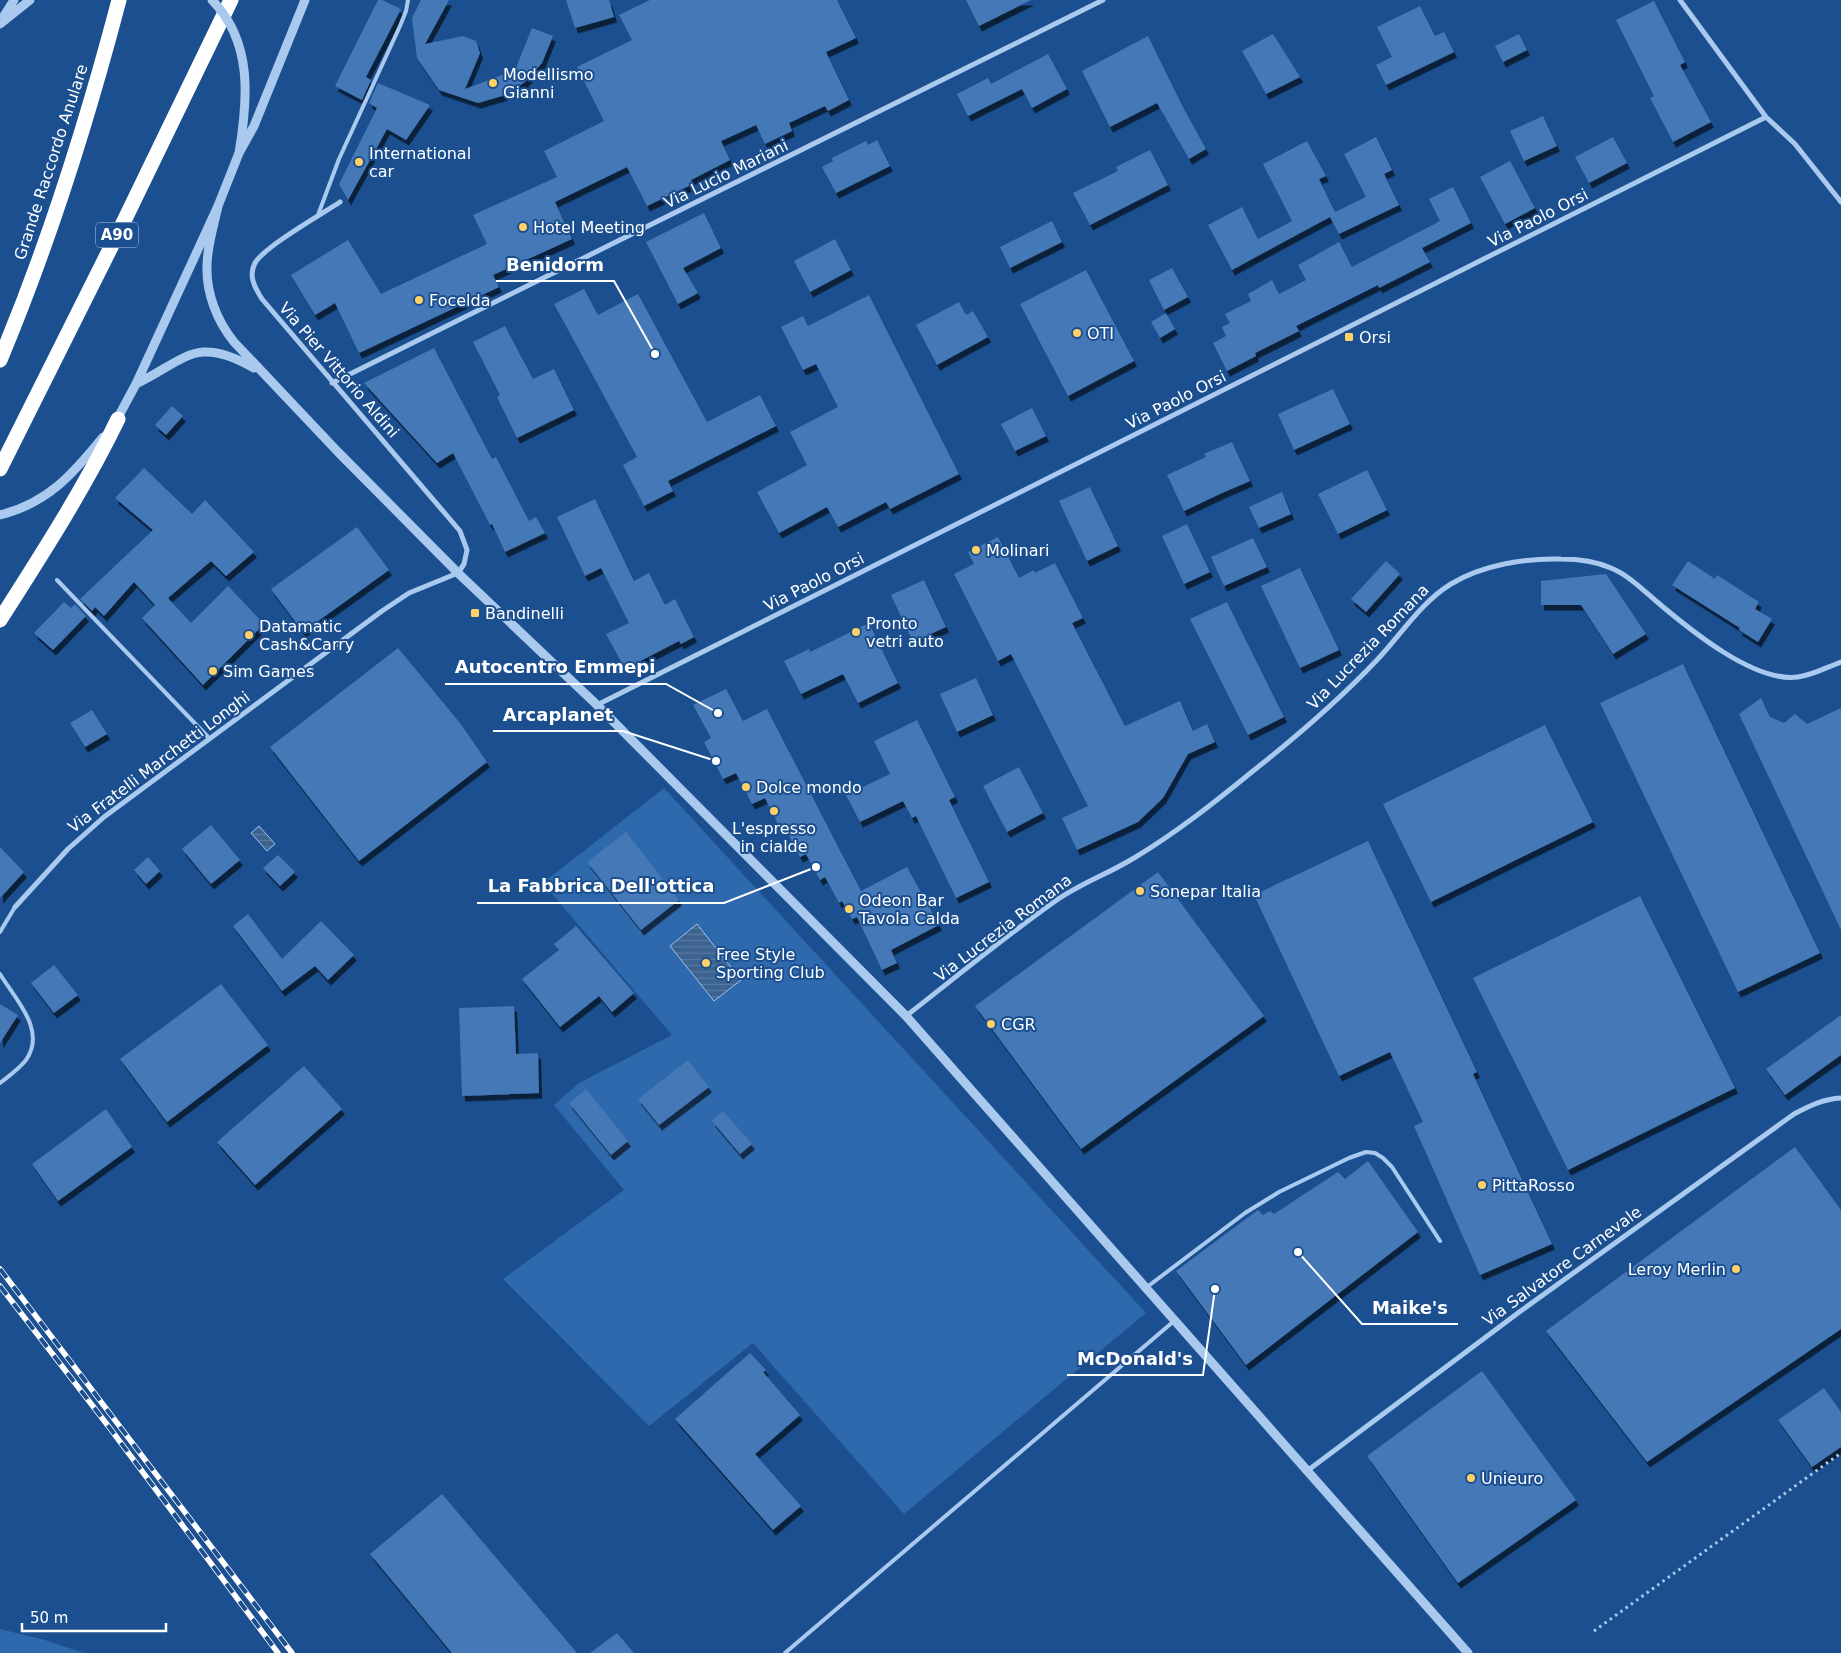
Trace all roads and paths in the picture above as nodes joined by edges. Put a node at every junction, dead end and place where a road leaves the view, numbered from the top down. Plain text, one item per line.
1 (14, 0) edge
2 (30, 0) edge
3 (119, 0) edge
4 (212, 0) edge
5 (231, 0) edge
6 (305, 0) edge
7 (408, 0) edge
8 (1103, 0) edge
9 (1680, 0) edge
10 (0, 23) edge
11 (1766, 117) junction
12 (239, 152) junction
13 (340, 202) dead end
14 (1841, 202) edge
15 (218, 206) junction
16 (317, 217) junction
17 (0, 360) edge
18 (262, 372) junction
19 (332, 383) junction
20 (136, 384) junction
21 (118, 419) junction
22 (0, 468) edge
23 (0, 515) edge
24 (458, 573) junction
25 (57, 580) dead end
26 (0, 620) edge
27 (1841, 662) edge
28 (597, 706) junction
29 (209, 738) junction
30 (15, 907) joint
31 (0, 932) edge
32 (0, 974) edge
33 (906, 1016) junction
34 (0, 1083) edge
35 (1841, 1098) edge
36 (1440, 1241) dead end
37 (1145, 1288) junction
38 (1174, 1320) junction
39 (1841, 1453) edge
40 (1307, 1471) junction
41 (1594, 1631) dead end
42 (784, 1653) edge
43 (1468, 1653) edge

1 - 10 street
2 - 10 street
3 - 17 highway, Grande Raccordo Anulare
4 - 12 street, bridge
5 - 22 highway, A90
6 - 12 street
7 - 16 lane
8 - 19 street, Via Lucio Mariani
9 - 11 street
11 - 14 street
11 - 28 street, Via Paolo Orsi
12 - 15 street
13 - 16 street, Via Pier Vittorio Aldini
15 - 18 street
15 - 20 street
16 - 19 street, Via Pier Vittorio Aldini
18 - 20 street
18 - 24 street
19 - 24 street, Via Pier Vittorio Aldini
20 - 21 street
21 - 23 street
21 - 26 highway
24 - 28 street
24 - 29 street, Via Fratelli Marchetti Longhi
25 - 29 lane
27 - 33 street, Via Lucrezia Romana
28 - 33 street
29 - 30 street, Via Fratelli Marchetti Longhi
30 - 31 lane
32 - 34 lane
33 - 37 street
35 - 40 street, Via Salvatore Carnevale
36 - 37 lane
37 - 38 street
38 - 40 street
38 - 42 lane
39 - 41 path
40 - 43 street

